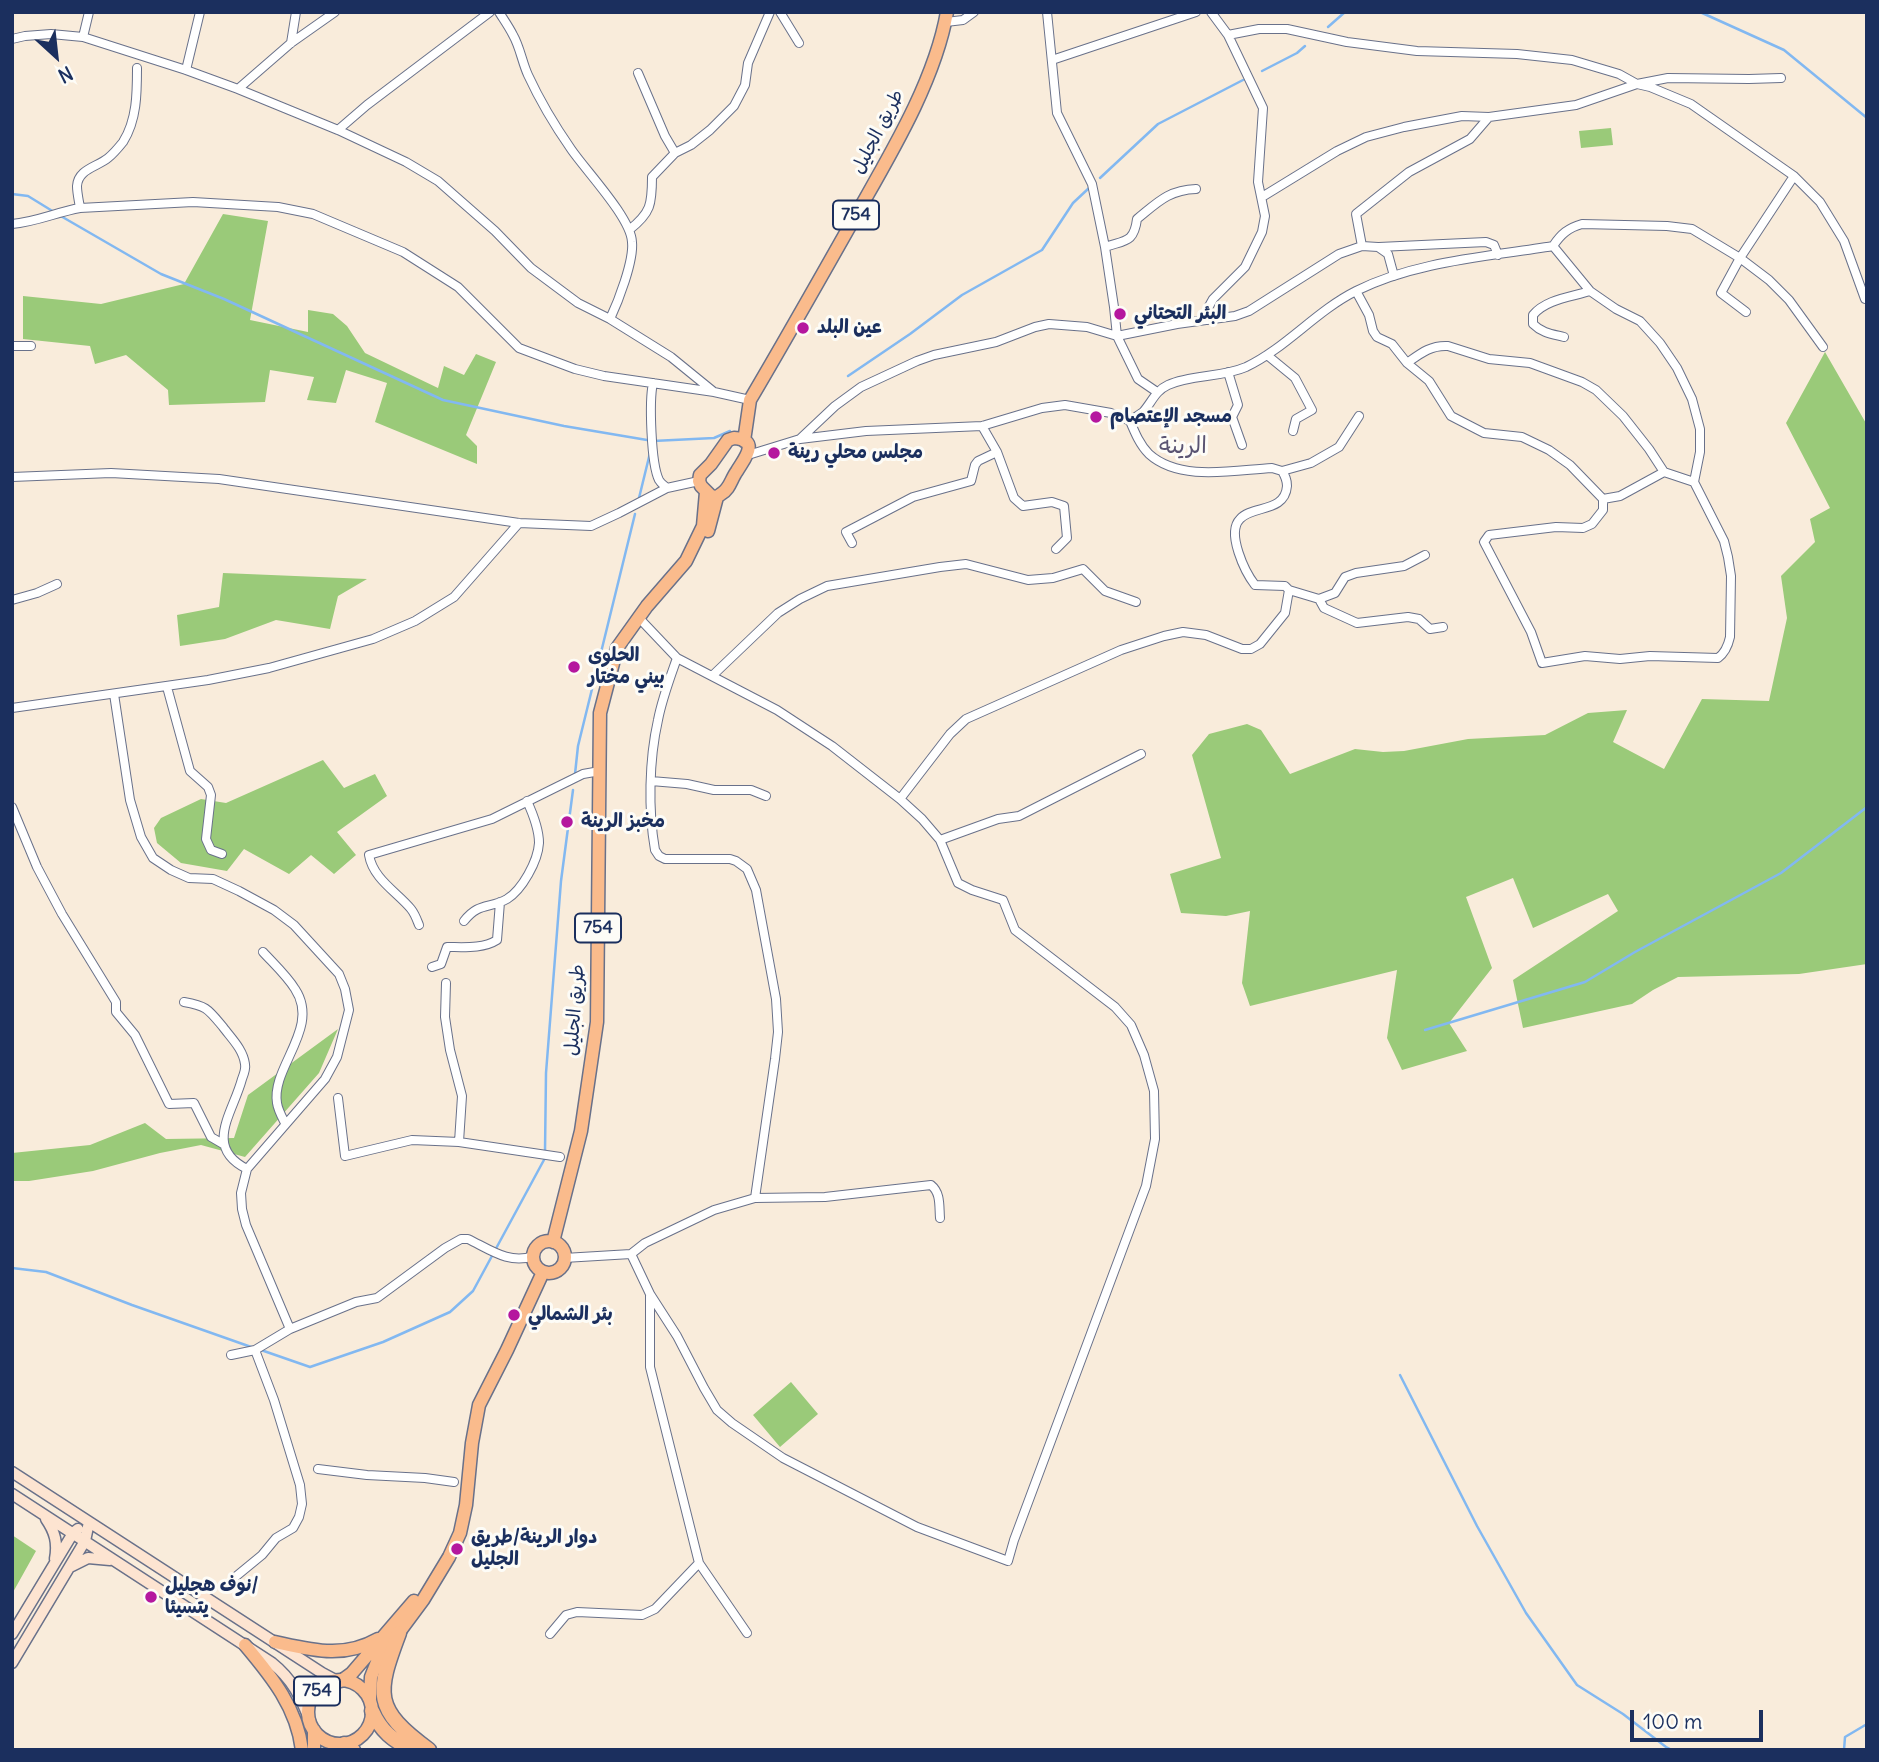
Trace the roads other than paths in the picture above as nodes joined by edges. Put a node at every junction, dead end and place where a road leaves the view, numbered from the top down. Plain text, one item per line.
1 (89, 12) edge
2 (200, 12) edge
3 (296, 12) edge
4 (335, 12) edge
5 (490, 12) edge
6 (499, 12) edge
7 (770, 12) edge
8 (780, 12) edge
9 (974, 12) edge
10 (1047, 12) edge
11 (1196, 12) edge
12 (1211, 12) edge
13 (946, 17) edge
14 (1228, 35) junction
15 (83, 37) junction
16 (12, 39) edge
17 (291, 43) junction
18 (799, 43) dead end
19 (1052, 60) junction
20 (137, 68) dead end
21 (186, 70) junction
22 (638, 72) dead end
23 (1781, 78) dead end
24 (1637, 84) junction
25 (238, 89) junction
26 (1489, 117) junction
27 (338, 130) junction
28 (675, 153) junction
29 (1794, 176) junction
30 (1196, 189) dead end
31 (1262, 197) junction
32 (80, 208) junction
33 (12, 224) edge
34 (629, 230) junction
35 (1362, 246) junction
36 (1553, 246) junction
37 (1105, 247) junction
38 (1378, 247) junction
39 (1499, 255) junction
40 (1740, 258) junction
41 (1394, 276) junction
42 (1356, 291) junction
43 (1590, 291) junction
44 (1865, 299) dead end
45 (1746, 312) dead end
46 (610, 319) junction
47 (1208, 320) junction
48 (1116, 336) junction
49 (1564, 337) dead end
50 (12, 346) edge
51 (31, 346) dead end
52 (1823, 348) dead end
53 (1267, 355) junction
54 (1408, 363) junction
55 (1228, 372) junction
56 (653, 383) junction
57 (714, 392) junction
58 (1157, 392) junction
59 (749, 405) junction
60 (1359, 416) dead end
61 (1130, 421) junction
62 (982, 426) junction
63 (1293, 431) dead end
64 (800, 439) junction
65 (738, 440) junction
66 (1242, 445) dead end
67 (997, 452) junction
68 (748, 455) junction
69 (1282, 471) junction
70 (1664, 472) junction
71 (12, 477) edge
72 (1694, 482) junction
73 (667, 488) junction
74 (707, 490) junction
75 (1603, 499) junction
76 (519, 523) junction
77 (852, 543) dead end
78 (1056, 549) dead end
79 (1425, 555) dead end
80 (57, 584) dead end
81 (1289, 590) junction
82 (1319, 599) junction
83 (12, 600) edge
84 (1136, 602) dead end
85 (639, 618) junction
86 (1443, 627) dead end
87 (677, 657) junction
88 (712, 676) junction
89 (167, 687) junction
90 (114, 694) junction
91 (12, 708) edge
92 (1141, 754) dead end
93 (600, 771) junction
94 (651, 781) junction
95 (766, 796) dead end
96 (900, 799) junction
97 (527, 801) junction
98 (12, 807) edge
99 (940, 840) junction
100 (222, 854) dead end
101 (500, 902) junction
102 (464, 920) dead end
103 (419, 925) dead end
104 (264, 952) dead end
105 (432, 967) dead end
106 (446, 983) dead end
107 (184, 1002) dead end
108 (338, 1098) dead end
109 (285, 1123) junction
110 (459, 1142) junction
111 (223, 1144) junction
112 (560, 1157) dead end
113 (247, 1169) junction
114 (755, 1198) junction
115 (940, 1218) dead end
116 (552, 1242) junction
117 (631, 1254) junction
118 (533, 1256) junction
119 (564, 1258) junction
120 (543, 1272) junction
121 (650, 1294) junction
122 (290, 1329) junction
123 (256, 1350) junction
124 (231, 1355) dead end
125 (318, 1469) dead end
126 (12, 1472) edge
127 (454, 1482) dead end
128 (12, 1494) edge
129 (36, 1509) junction
130 (89, 1522) junction
131 (73, 1533) junction
132 (85, 1541) junction
133 (120, 1563) junction
134 (699, 1563) junction
135 (52, 1567) junction
136 (66, 1573) junction
137 (234, 1578) dead end
138 (393, 1632) junction
139 (747, 1633) dead end
140 (12, 1634) edge
141 (551, 1634) dead end
142 (275, 1642) junction
143 (245, 1645) junction
144 (12, 1663) edge
145 (339, 1681) junction
146 (371, 1705) junction
147 (312, 1725) junction
148 (343, 1747) edge
149 (302, 1750) edge
150 (314, 1750) edge
151 (413, 1750) edge
152 (429, 1750) edge

1 - 15 street
2 - 21 street
3 - 17 street
4 - 17 street
5 - 27 street
6 - 34 street
7 - 28 street
8 - 18 street
9 - 13 street
10 - 19 street
11 - 19 street
12 - 14 street
13 - 59 main road, طريق الجليل / 754
14 - 24 street
14 - 31 street
15 - 16 street
15 - 21 street
17 - 25 street
19 - 37 street
20 - 32 street
21 - 25 street
22 - 28 street
23 - 24 street
24 - 26 street
24 - 29 street
25 - 27 street
26 - 31 street
26 - 35 street
27 - 46 street
28 - 34 street
29 - 40 street
29 - 44 street
30 - 37 street
31 - 47 street
32 - 33 street
32 - 56 street
34 - 46 street
35 - 38 street
35 - 47 street
36 - 39 street
36 - 40 street
36 - 43 street
37 - 48 street
38 - 39 street
38 - 41 street
39 - 41 street
40 - 45 street
40 - 52 street
41 - 42 street
42 - 53 street
42 - 54 street
43 - 49 street
43 - 72 street
46 - 57 street
47 - 48 street
48 - 58 street
48 - 64 street
50 - 51 street
53 - 55 street
53 - 63 street
54 - 70 street
54 - 75 street
55 - 58 street
55 - 66 street
56 - 57 street
56 - 73 street
57 - 59 street
58 - 61 street
59 - 65 main road, طريق الجليل / 754
60 - 69 street
61 - 62 street
61 - 69 street
62 - 64 street
62 - 67 street
64 - 68 street
65 - 68 main road
65 - 74 main road
67 - 77 street
67 - 78 street
68 - 74 main road
69 - 81 street
70 - 72 street
70 - 75 street
71 - 76 street
72 - 75 street
73 - 74 street
73 - 76 street
74 - 85 main road, طريق الجليل / 754
76 - 89 street
79 - 82 street
80 - 83 street
81 - 82 street
81 - 96 street
82 - 86 street
84 - 88 street
85 - 87 street
85 - 93 main road, طريق الجليل / 754
87 - 88 street
87 - 94 street
88 - 96 street
89 - 90 street
89 - 100 street
90 - 91 street
90 - 109 street
92 - 99 street
93 - 97 street
93 - 116 main road, طريق الجليل / 754
94 - 95 street
94 - 114 street
96 - 99 street
97 - 101 street
97 - 103 street
98 - 111 street
99 - 121 street
101 - 102 street
101 - 105 street
104 - 109 street
106 - 110 street
107 - 111 street
108 - 110 street
109 - 113 street
110 - 112 street
111 - 113 street
113 - 122 street
114 - 115 street
114 - 117 street
116 - 118 main road
116 - 119 main road
117 - 119 street
117 - 121 street
118 - 120 main road
118 - 122 street
119 - 120 main road
120 - 138 main road, 754
121 - 134 street
122 - 123 street
123 - 124 street
123 - 137 street
125 - 127 street
126 - 130 main road
128 - 129 main road
129 - 131 main road
129 - 135 main road
130 - 131 main road
130 - 132 main road
130 - 142 main road
131 - 132 main road
131 - 135 main road
132 - 133 main road
132 - 136 main road
133 - 136 main road
133 - 143 main road
134 - 139 street
134 - 141 street
135 - 140 main road
136 - 144 main road
138 - 142 main road
138 - 145 main road, 754
138 - 146 main road, 754
138 - 152 highway
142 - 145 main road
143 - 147 main road
143 - 149 main road
145 - 146 main road, 754
145 - 147 main road, 754
146 - 148 main road, 754
146 - 151 highway
147 - 148 main road, 754
147 - 150 main road, 754

